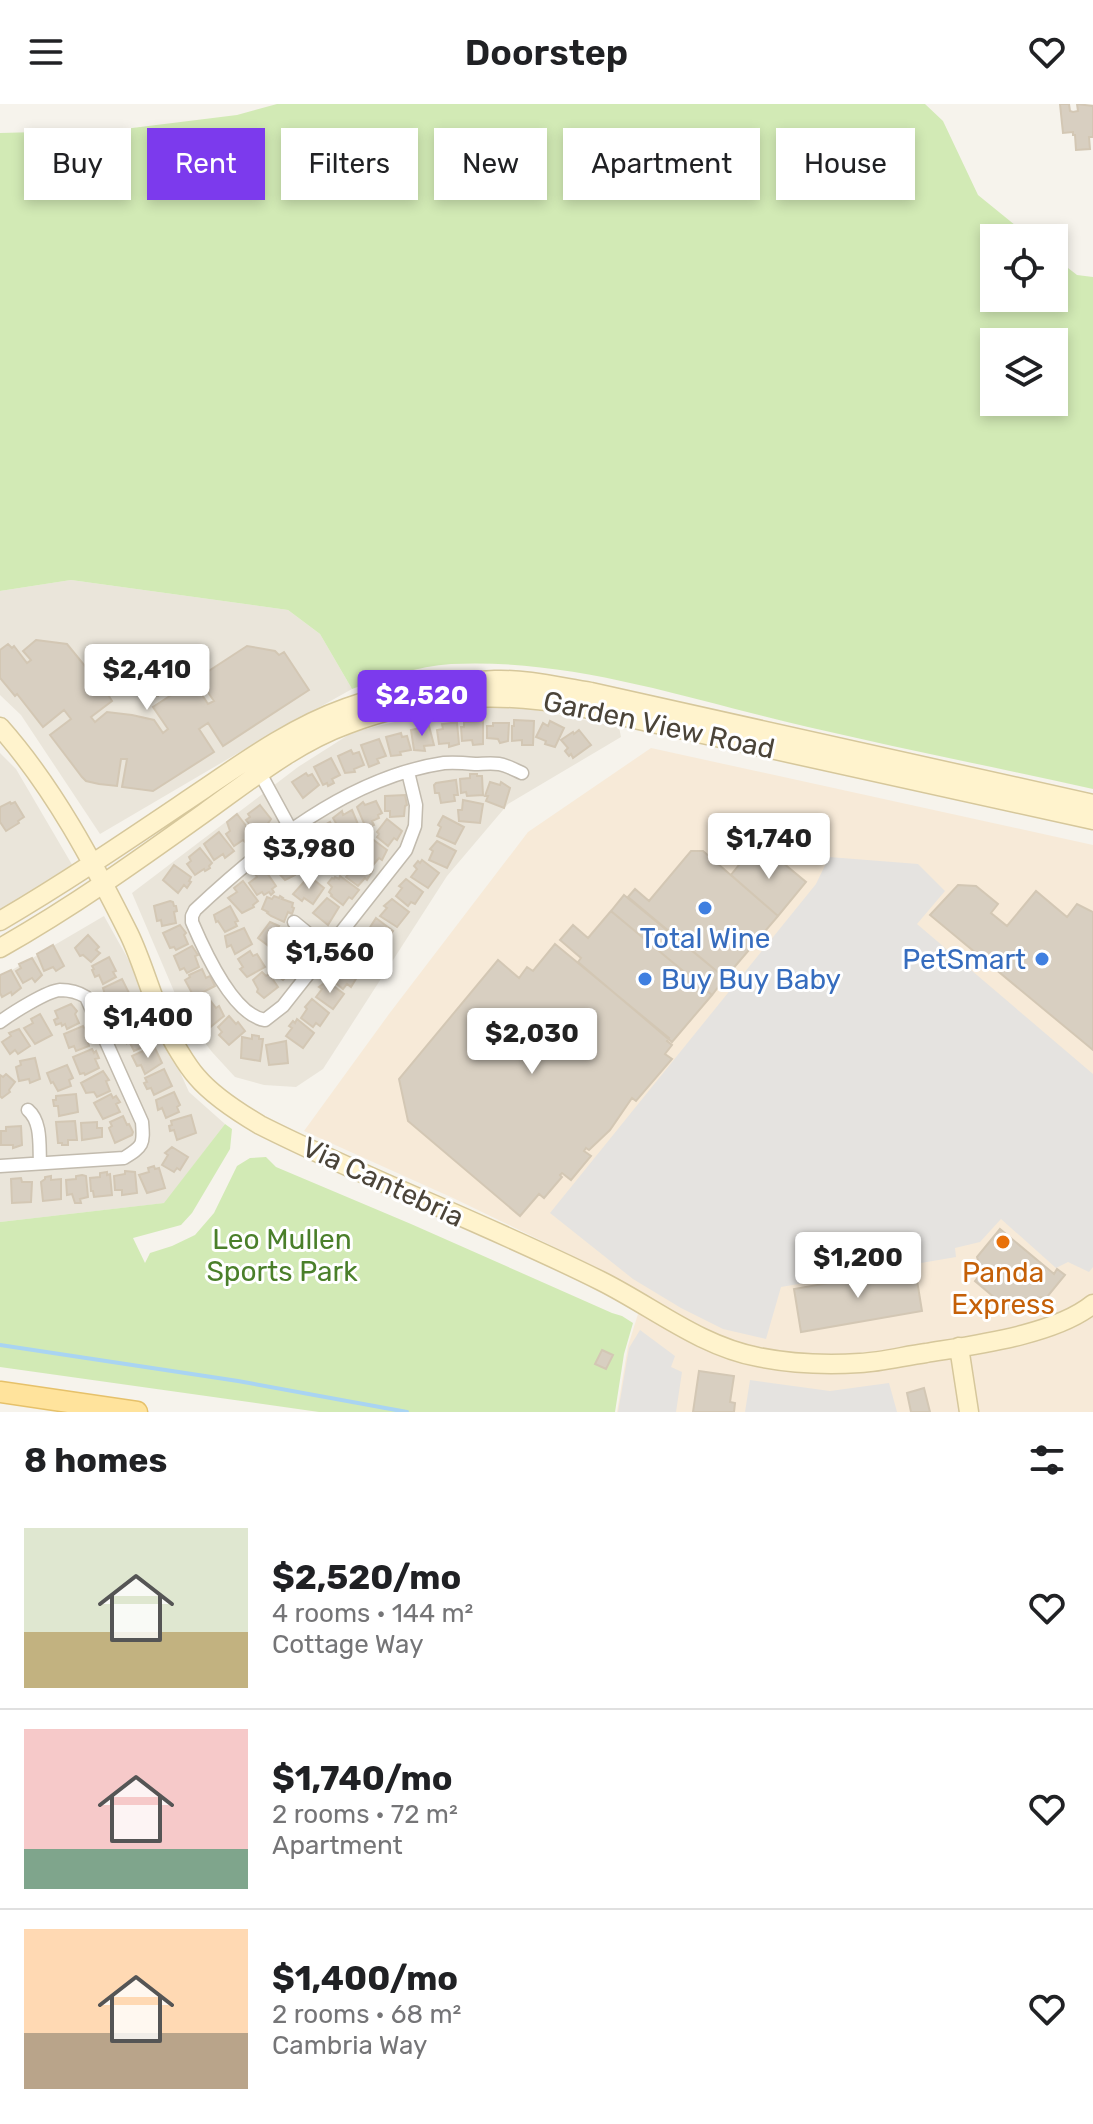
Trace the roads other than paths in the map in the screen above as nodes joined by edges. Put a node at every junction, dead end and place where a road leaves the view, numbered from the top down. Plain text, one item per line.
1 (0, 727) edge
2 (408, 772) junction
3 (260, 773) junction
4 (522, 773) dead end
5 (1093, 804) edge
6 (1093, 820) edge
7 (291, 830) junction
8 (93, 863) junction
9 (103, 885) junction
10 (0, 921) edge
11 (294, 922) dead end
12 (0, 948) edge
13 (328, 950) junction
14 (0, 1022) edge
15 (28, 1110) dead end
16 (40, 1163) junction
17 (0, 1166) edge
18 (1093, 1304) edge
19 (959, 1347) junction
20 (0, 1392) edge
21 (137, 1412) edge
22 (969, 1412) edge

1 - 8 main road, Via Cantebria
2 - 4 street
2 - 7 street
2 - 13 street
3 - 6 main road, Garden View Road
3 - 7 street
3 - 9 main road, Garden View Road
5 - 8 main road, Garden View Road
7 - 13 street
8 - 9 main road, Via Cantebria
8 - 10 main road, Garden View Road
9 - 12 main road, Garden View Road
9 - 19 main road, Via Cantebria
11 - 13 street
14 - 16 street
15 - 16 street
16 - 17 street
18 - 19 main road, Via Cantebria
19 - 22 main road
20 - 21 main road

